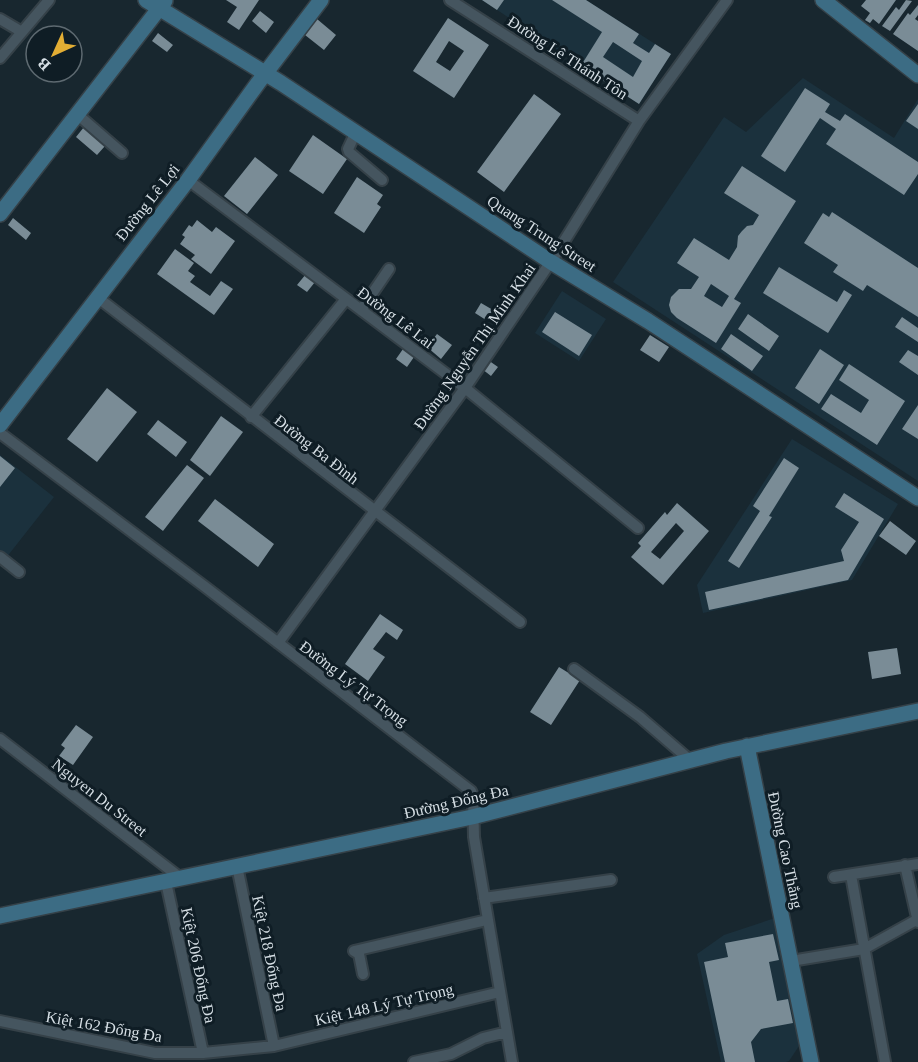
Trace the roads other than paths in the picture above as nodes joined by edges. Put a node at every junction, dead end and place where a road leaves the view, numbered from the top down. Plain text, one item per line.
1 (49, 0) edge
2 (321, 0) edge
3 (450, 0) edge
4 (728, 0) edge
5 (823, 0) edge
6 (157, 3) edge
7 (0, 19) edge
8 (22, 32) junction
9 (0, 58) edge
10 (266, 73) junction
11 (918, 75) edge
12 (77, 114) junction
13 (639, 121) junction
14 (356, 132) junction
15 (122, 153) dead end
16 (188, 180) junction
17 (382, 180) dead end
18 (0, 214) edge
19 (551, 262) junction
20 (389, 270) dead end
21 (97, 297) junction
22 (346, 299) junction
23 (361, 310) junction
24 (465, 388) junction
25 (251, 417) junction
26 (0, 425) edge
27 (0, 433) edge
28 (918, 498) edge
29 (375, 512) junction
30 (638, 528) dead end
31 (0, 557) edge
32 (19, 572) dead end
33 (520, 622) dead end
34 (278, 644) junction
35 (574, 669) dead end
36 (918, 711) edge
37 (0, 739) edge
38 (747, 746) junction
39 (691, 761) junction
40 (472, 818) junction
41 (918, 864) edge
42 (905, 865) junction
43 (237, 866) junction
44 (851, 875) junction
45 (834, 877) dead end
46 (174, 880) junction
47 (611, 880) dead end
48 (484, 898) junction
49 (0, 916) edge
50 (487, 920) junction
51 (918, 920) edge
52 (864, 949) junction
53 (791, 961) junction
54 (363, 974) dead end
55 (500, 992) junction
56 (0, 1021) edge
57 (507, 1032) junction
58 (274, 1046) junction
59 (203, 1053) junction
60 (510, 1061) edge
61 (414, 1062) edge
62 (812, 1062) edge
63 (885, 1062) edge

1 - 8 street
2 - 10 main road, Đường Lê Lợi
3 - 13 street, Đường Lê Thánh Tôn
4 - 13 street, Đường Nguyễn Thị Minh Khai
5 - 11 main road
6 - 10 main road, Quang Trung Street
6 - 12 main road
7 - 8 street
8 - 9 street
10 - 14 main road, Quang Trung Street
10 - 16 main road, Đường Lê Lợi
12 - 15 street
12 - 18 main road
13 - 19 street, Đường Nguyễn Thị Minh Khai
14 - 17 street
14 - 19 main road, Quang Trung Street
16 - 21 main road, Đường Lê Lợi
16 - 22 street, Đường Lê Lai
19 - 24 street, Đường Nguyễn Thị Minh Khai
19 - 28 main road, Quang Trung Street
20 - 23 street
21 - 25 street, Đường Ba Đình
21 - 26 main road, Đường Lê Lợi
22 - 23 street, Đường Lê Lai
22 - 25 street
23 - 24 street, Đường Lê Lai
24 - 29 street, Đường Nguyễn Thị Minh Khai
24 - 30 street, Đường Lê Lai
25 - 29 street, Đường Ba Đình
27 - 34 street, Đường Lý Tự Trọng
29 - 33 street, Đường Ba Đình
29 - 34 street, Đường Nguyễn Thị Minh Khai
31 - 32 street
34 - 40 street, Đường Lý Tự Trọng
35 - 39 street
36 - 38 main road, Đường Đống Đa
37 - 46 street, Nguyen Du Street
38 - 39 main road, Đường Đống Đa
38 - 53 main road, Đường Cao Thắng
39 - 40 main road, Đường Đống Đa
40 - 43 main road, Đường Đống Đa
40 - 48 street, Đường Lý Tự Trọng
41 - 42 street
42 - 44 street
42 - 51 street
43 - 46 main road, Đường Đống Đa
43 - 58 street, Kiệt 218 Đống Đa
44 - 45 street
44 - 52 street
46 - 49 main road, Đường Đống Đa
46 - 59 street, Kiệt 206 Đống Đa
47 - 48 street
48 - 50 street, Đường Lý Tự Trọng
50 - 54 street
50 - 55 street, Đường Lý Tự Trọng
51 - 52 street
52 - 53 street
52 - 63 street
53 - 62 main road, Đường Cao Thắng
55 - 57 street, Đường Lý Tự Trọng
55 - 58 street, Kiệt 148 Lý Tự Trọng
56 - 59 street, Kiệt 162 Đống Đa
57 - 60 street, Đường Lý Tự Trọng
57 - 61 street
58 - 59 street, Kiệt 162 Đống Đa

